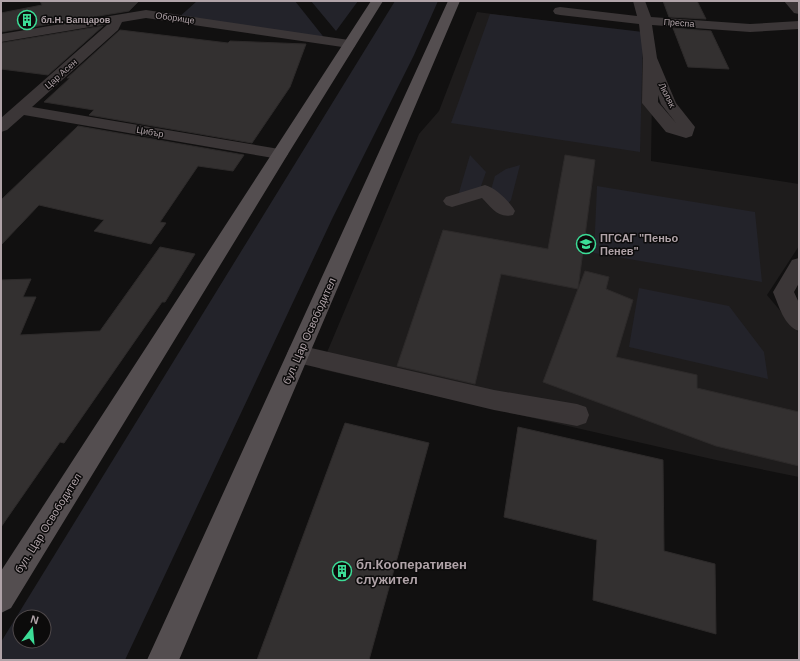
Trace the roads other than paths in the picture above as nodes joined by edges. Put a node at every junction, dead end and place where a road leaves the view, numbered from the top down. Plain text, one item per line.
1 (160, 1) edge
2 (377, 1) edge
3 (454, 1) edge
4 (639, 1) edge
5 (790, 1) edge
6 (799, 10) edge
7 (560, 11) dead end
8 (146, 14) junction
9 (117, 19) junction
10 (645, 21) junction
11 (799, 25) edge
12 (1, 38) edge
13 (349, 44) junction
14 (650, 58) dead end
15 (21, 110) junction
16 (1, 127) edge
17 (279, 154) junction
18 (452, 201) dead end
19 (506, 211) dead end
20 (799, 265) edge
21 (799, 322) edge
22 (298, 354) junction
23 (577, 416) dead end
24 (1, 598) edge
25 (163, 660) edge

1 - 8 street
2 - 13 main road, бул. Цар Освободител
3 - 22 main road, бул. Цар Освободител
4 - 10 street
5 - 6 street
7 - 10 street, Преспа
8 - 9 street, Оборище
8 - 13 street, Оборище
9 - 12 street, Оборище
9 - 15 street, Цар Асен
10 - 11 street, Преспа
10 - 14 street
13 - 17 main road, бул. Цар Освободител
15 - 16 street, Цар Асен
15 - 17 street, Цибър
17 - 24 main road, бул. Цар Освободител
18 - 19 street
20 - 21 street
22 - 23 street
22 - 25 main road, бул. Цар Освободител

